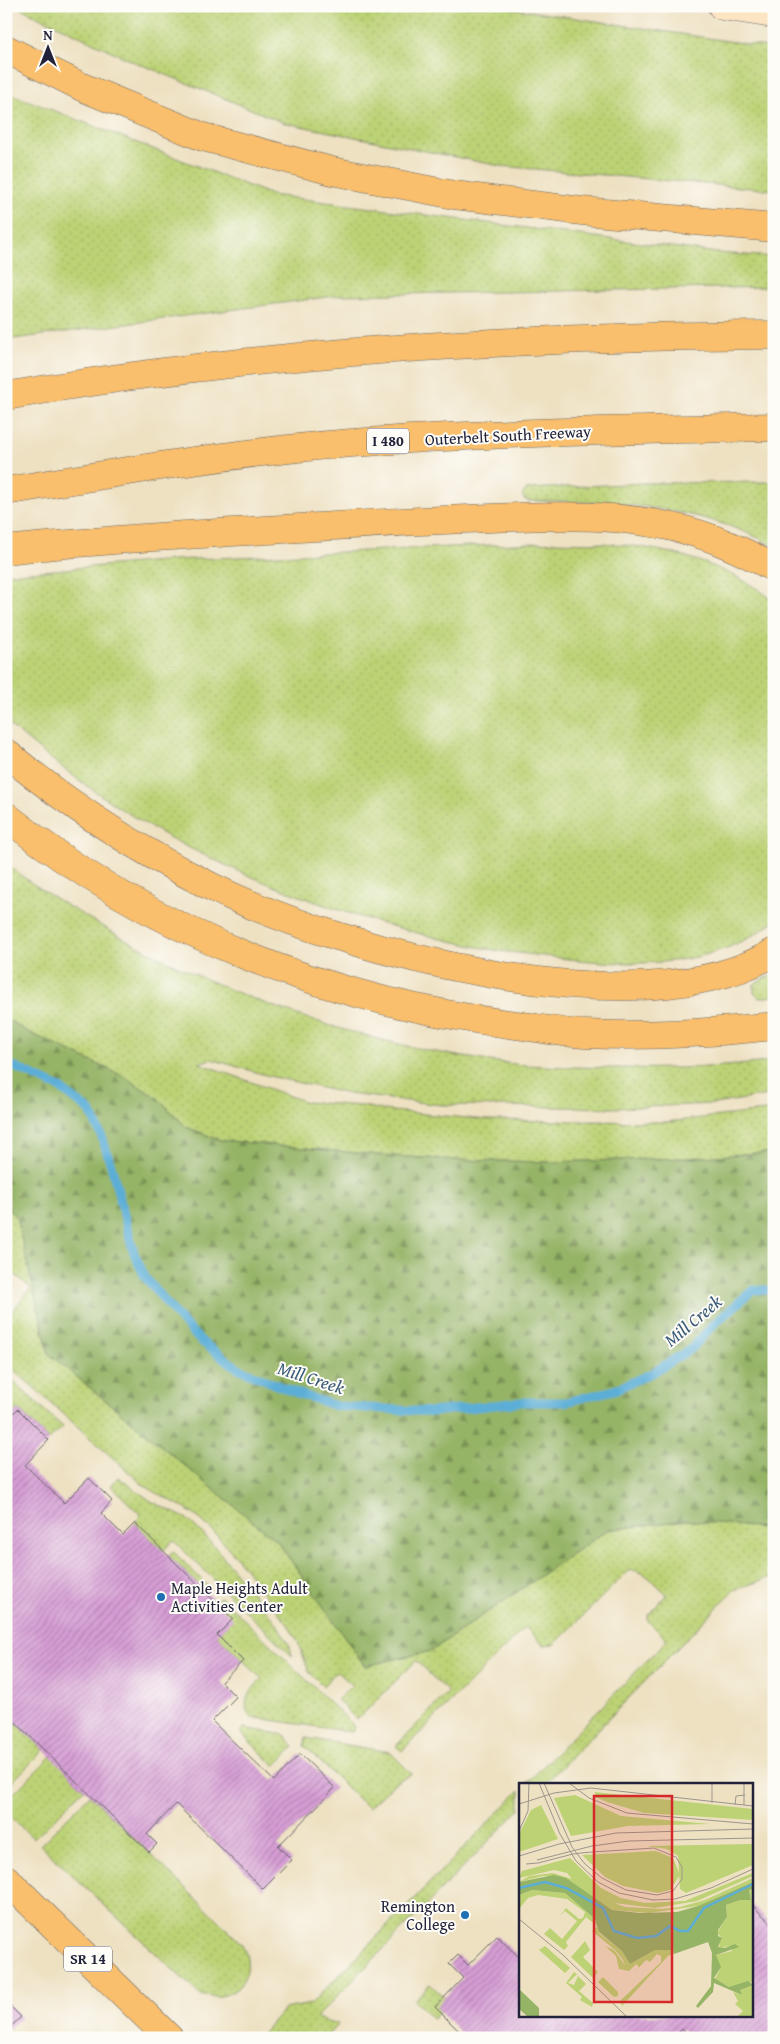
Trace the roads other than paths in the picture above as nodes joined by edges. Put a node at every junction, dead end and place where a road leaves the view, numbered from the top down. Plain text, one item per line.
1 (722, 6) edge
2 (774, 14) edge
3 (6, 48) edge
4 (774, 228) edge
5 (774, 335) edge
6 (6, 396) edge
7 (774, 427) edge
8 (6, 491) edge
9 (6, 550) edge
10 (774, 568) edge
11 (6, 753) edge
12 (6, 816) edge
13 (774, 952) edge
14 (774, 1026) edge
15 (6, 1879) edge
16 (170, 2038) edge

1 - 2 street
3 - 4 main road
5 - 6 main road
7 - 8 main road, Outerbelt South Freeway / I 480
9 - 10 main road
11 - 13 main road
12 - 14 main road
15 - 16 main road, SR 14

